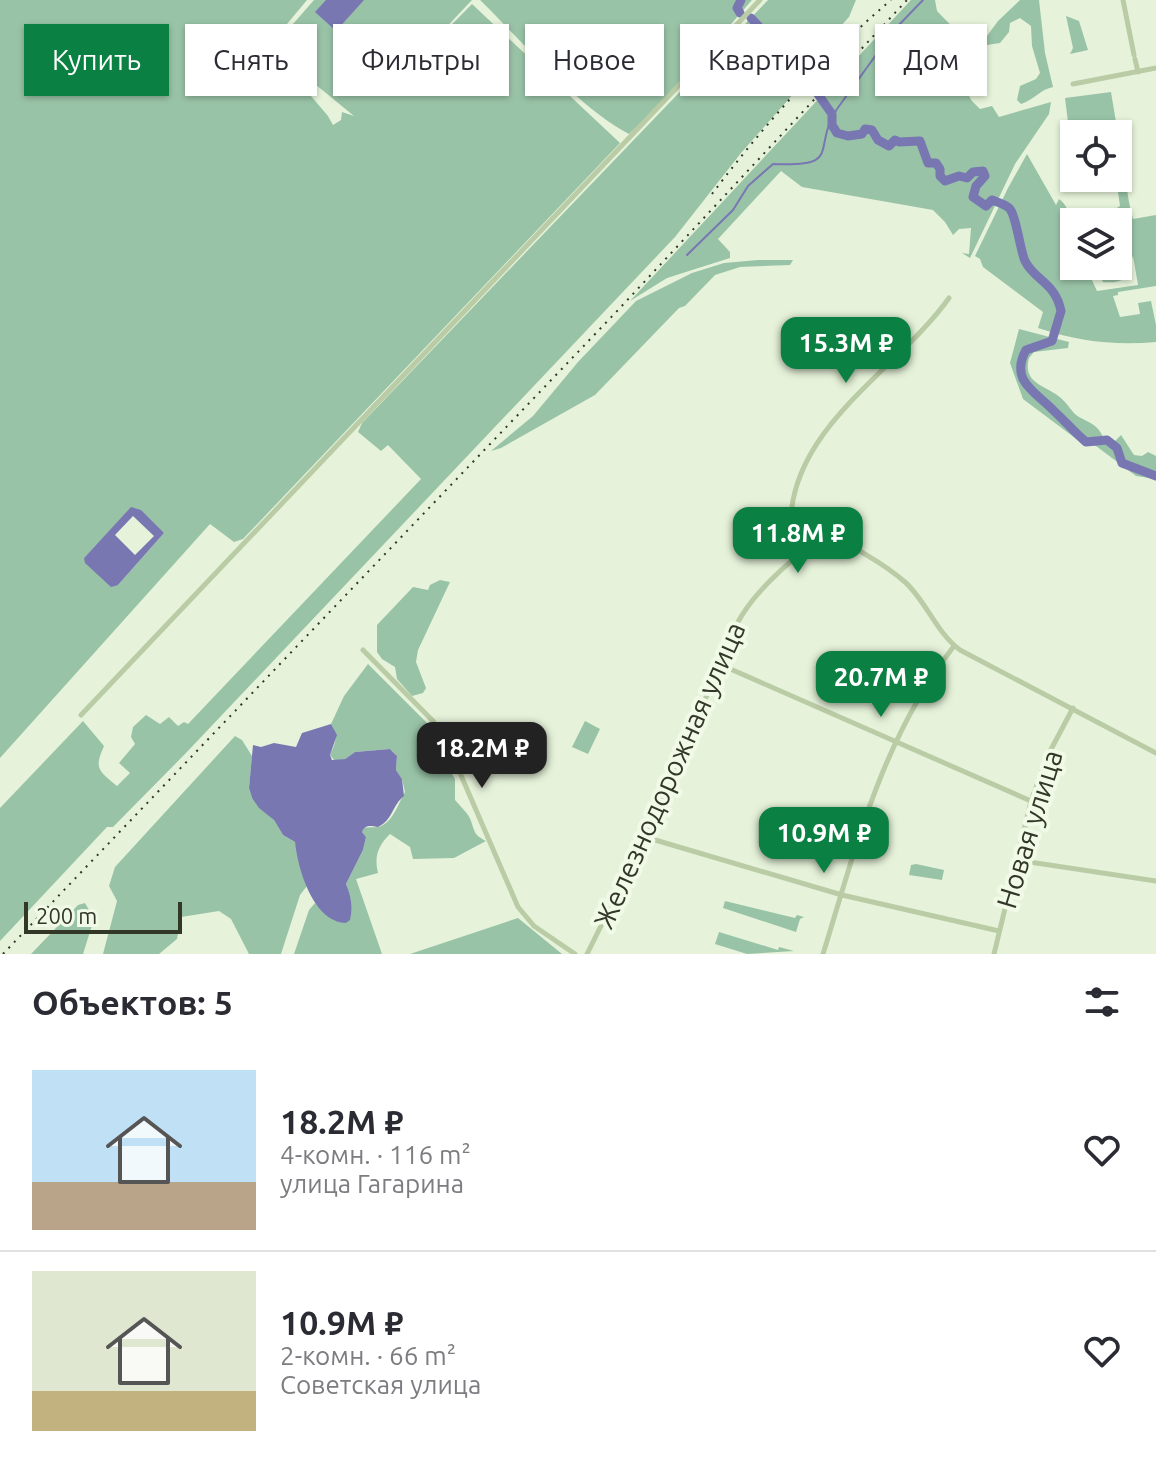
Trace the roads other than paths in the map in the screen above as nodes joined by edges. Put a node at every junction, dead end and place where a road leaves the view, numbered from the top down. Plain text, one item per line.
1 (760, 0) edge
2 (1123, 0) edge
3 (1156, 68) edge
4 (1138, 72) junction
5 (1073, 84) dead end
6 (949, 298) dead end
7 (824, 533) junction
8 (954, 646) junction
9 (363, 650) dead end
10 (719, 664) junction
11 (1073, 708) junction
12 (81, 715) dead end
13 (895, 741) junction
14 (1156, 753) edge
15 (1031, 801) junction
16 (645, 837) junction
17 (1016, 860) junction
18 (1156, 881) edge
19 (842, 895) junction
20 (999, 931) junction
21 (575, 954) edge
22 (587, 954) edge
23 (823, 954) edge
24 (994, 954) edge

1 - 12 street
2 - 4 street
3 - 4 street
4 - 5 street
6 - 7 street
7 - 8 street
7 - 10 street, Железнодорожная улица
8 - 11 street
8 - 13 street
9 - 21 street
10 - 13 street
10 - 16 street, Железнодорожная улица
11 - 14 street
11 - 15 street, Новая улица
13 - 15 street
13 - 19 street
15 - 17 street, Новая улица
16 - 19 street
16 - 22 street, Железнодорожная улица
17 - 18 street
17 - 20 street, Новая улица
19 - 20 street
19 - 23 street
20 - 24 street, Новая улица

